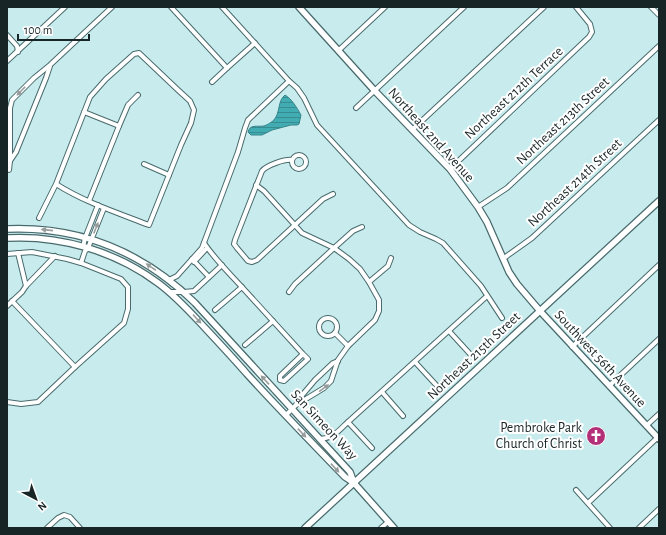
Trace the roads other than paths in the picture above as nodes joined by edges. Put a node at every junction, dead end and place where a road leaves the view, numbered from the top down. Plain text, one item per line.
1 (66, 7) edge
2 (112, 7) edge
3 (171, 7) edge
4 (222, 7) edge
5 (385, 7) edge
6 (464, 7) edge
7 (544, 7) edge
8 (576, 7) edge
9 (651, 7) edge
10 (303, 8) edge
11 (659, 16) edge
12 (7, 35) edge
13 (255, 43) junction
14 (659, 46) edge
15 (338, 51) junction
16 (18, 52) junction
17 (7, 62) edge
18 (50, 66) junction
19 (227, 68) junction
20 (289, 81) junction
21 (212, 82) dead end
22 (374, 90) junction
23 (138, 95) dead end
24 (356, 108) dead end
25 (84, 112) junction
26 (659, 120) edge
27 (118, 126) junction
28 (412, 130) junction
29 (292, 160) dead end
30 (10, 161) junction
31 (144, 164) dead end
32 (9, 170) dead end
33 (450, 170) junction
34 (169, 175) junction
35 (56, 184) junction
36 (256, 186) junction
37 (333, 194) dead end
38 (89, 201) junction
39 (659, 201) edge
40 (98, 205) junction
41 (478, 207) junction
42 (104, 208) junction
43 (39, 218) dead end
44 (295, 225) junction
45 (362, 227) dead end
46 (7, 229) edge
47 (7, 238) edge
48 (88, 239) junction
49 (204, 243) junction
50 (85, 248) junction
51 (207, 248) junction
52 (334, 248) junction
53 (18, 253) junction
54 (7, 254) edge
55 (55, 256) junction
56 (391, 258) dead end
57 (504, 258) junction
58 (193, 261) junction
59 (81, 263) junction
60 (222, 265) junction
61 (659, 265) edge
62 (177, 276) junction
63 (209, 277) junction
64 (169, 280) junction
65 (369, 282) junction
66 (175, 285) junction
67 (26, 286) junction
68 (242, 287) junction
69 (194, 291) junction
70 (173, 292) junction
71 (184, 292) junction
72 (289, 292) dead end
73 (487, 296) junction
74 (192, 300) junction
75 (12, 301) junction
76 (7, 306) edge
77 (216, 310) dead end
78 (540, 311) junction
79 (502, 318) dead end
80 (273, 321) junction
81 (449, 331) junction
82 (335, 333) junction
83 (659, 339) edge
84 (245, 345) dead end
85 (348, 346) junction
86 (572, 346) junction
87 (304, 354) junction
88 (471, 355) dead end
89 (338, 360) junction
90 (415, 362) junction
91 (75, 367) junction
92 (609, 386) junction
93 (438, 387) dead end
94 (382, 392) junction
95 (7, 402) edge
96 (294, 407) junction
97 (659, 414) edge
98 (286, 415) junction
99 (403, 416) dead end
100 (348, 422) junction
101 (646, 426) junction
102 (320, 439) junction
103 (658, 439) edge
104 (372, 448) dead end
105 (354, 483) junction
106 (576, 490) dead end
107 (588, 503) junction
108 (659, 509) edge
109 (391, 526) edge
110 (47, 528) edge
111 (80, 528) edge
112 (305, 528) edge
113 (381, 528) edge
114 (610, 528) edge
115 (639, 528) edge

1 - 16 street
2 - 18 street
3 - 19 street
4 - 13 street
5 - 15 street
6 - 22 street
7 - 28 street
8 - 33 street, Northeast 212th Terrace
9 - 11 street
10 - 15 street, Northeast 2nd Avenue
12 - 16 street
13 - 19 street
13 - 20 street
14 - 41 street, Northeast 213th Street
15 - 22 street, Northeast 2nd Avenue
16 - 17 street
18 - 30 street
18 -> 30 street
19 - 21 street
20 - 49 street
20 - 73 street
22 - 24 street
22 - 28 street, Northeast 2nd Avenue
23 - 27 street
25 - 27 street
25 - 34 street
25 - 35 street
26 - 57 street, Northeast 214th Street
27 - 38 street
28 - 33 street, Northeast 2nd Avenue
29 - 36 street
30 - 32 street
31 - 34 street
33 - 41 street, Northeast 2nd Avenue
34 - 42 street
35 - 38 street
35 - 43 street
36 - 44 street
36 - 44 street
37 - 44 street
38 - 40 street
39 - 78 street, Northeast 215th Street
40 - 42 street
40 - 48 street
41 - 57 street, Northeast 2nd Avenue
48 -> 42 street
44 - 52 street
45 - 52 street
48 -> 46 street, San Simeon Way
47 - 50 street, San Simeon Way
48 - 50 street
64 -> 48 street, San Simeon Way
49 - 51 street
49 - 58 street
50 - 59 street
50 - 70 street, San Simeon Way
51 - 58 street
51 - 60 street
52 - 65 street
52 - 72 street
53 - 54 street
53 - 55 street
53 - 67 street
55 - 59 street
55 - 67 street
56 - 65 street
57 - 78 street, Northeast 2nd Avenue
58 - 62 street
58 - 63 street
59 - 91 street
60 - 63 street
60 - 68 street
61 - 86 street
62 - 64 street
62 - 66 street
63 - 69 street
64 - 66 street, San Simeon Way
65 - 85 street
66 - 70 street
66 - 71 street, San Simeon Way
67 - 75 street
68 - 77 street
68 - 80 street
69 - 71 street
69 - 74 street
70 - 71 street
70 -> 98 street, San Simeon Way
71 - 74 street, San Simeon Way
73 - 79 street
73 - 81 street
96 -> 74 street, San Simeon Way
75 - 76 street
75 - 91 street
78 - 86 street, Southwest 56th Avenue
78 - 105 street, Northeast 215th Street
80 - 84 street
80 - 87 street
81 - 88 street
81 - 90 street
82 - 82 street
82 - 85 street
83 - 92 street
85 - 89 street
86 - 92 street, Southwest 56th Avenue
87 - 87 street
89 - 96 street
96 -> 89 street
90 - 93 street
90 - 94 street
91 - 95 street
92 - 101 street, Southwest 56th Avenue
94 - 99 street
94 - 100 street
96 - 98 street
96 - 102 street, San Simeon Way
97 - 101 street
98 -> 105 street, San Simeon Way
100 - 102 street
100 - 104 street
101 - 103 street, Southwest 56th Avenue
102 - 105 street, San Simeon Way
103 - 107 street
105 - 109 street
105 - 112 street, Northeast 215th Street
106 - 107 street
107 - 114 street
108 - 115 street
109 - 113 street
110 - 111 street

